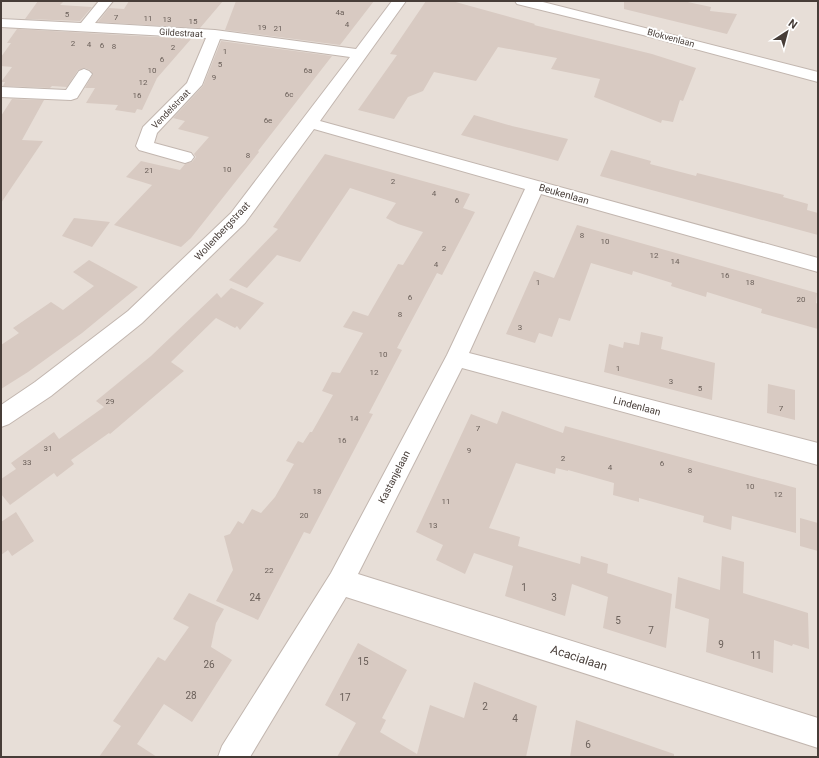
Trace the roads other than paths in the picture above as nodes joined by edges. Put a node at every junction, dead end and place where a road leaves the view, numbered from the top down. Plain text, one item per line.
1 (106, 1) edge
2 (399, 1) edge
3 (522, 1) edge
4 (1, 23) edge
5 (85, 27) junction
6 (215, 34) junction
7 (361, 54) junction
8 (84, 74) dead end
9 (818, 77) edge
10 (1, 92) edge
11 (310, 124) junction
12 (184, 157) dead end
13 (535, 186) junction
14 (818, 265) edge
15 (456, 358) junction
16 (1, 417) edge
17 (818, 454) edge
18 (340, 582) junction
19 (818, 733) edge
20 (233, 757) edge

1 - 5 street
2 - 7 street, Wollenbergstraat
3 - 9 street, Blokvenlaan
4 - 5 street, Gildestraat
5 - 6 street, Gildestraat
6 - 7 street, Gildestraat
6 - 12 street, Vendelstraat
7 - 11 street, Wollenbergstraat
8 - 10 street
11 - 13 street, Beukenlaan
11 - 16 street, Wollenbergstraat
13 - 14 street, Beukenlaan
13 - 15 street, Kastanjelaan
15 - 17 street, Lindenlaan
15 - 18 street, Kastanjelaan
18 - 19 street, Acacialaan
18 - 20 street, Kastanjelaan

